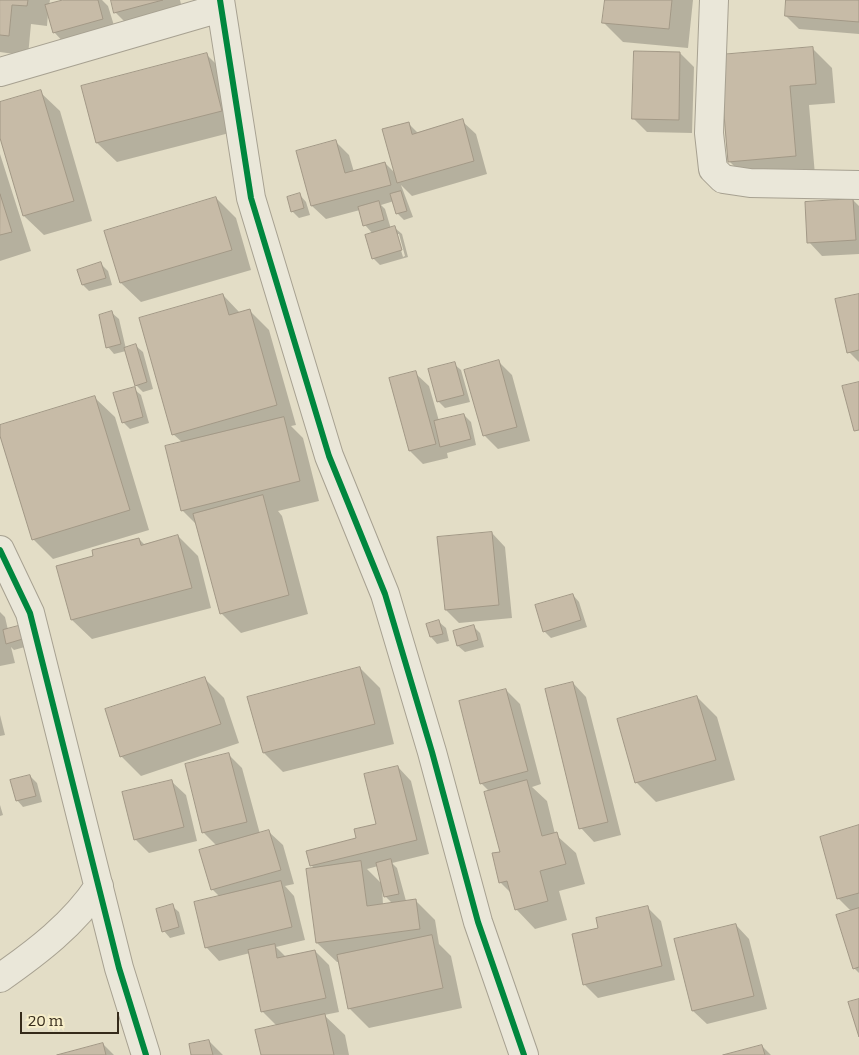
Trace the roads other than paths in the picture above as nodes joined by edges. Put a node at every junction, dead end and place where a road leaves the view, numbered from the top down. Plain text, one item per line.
1 (714, 0) edge
2 (220, 4) edge
3 (0, 72) edge
4 (859, 185) edge
5 (0, 550) edge
6 (99, 886) junction
7 (0, 978) edge
8 (146, 1055) edge
9 (524, 1055) edge

1 - 4 street
2 - 3 street
2 - 9 street
5 - 6 street
6 - 7 street
6 - 8 street

